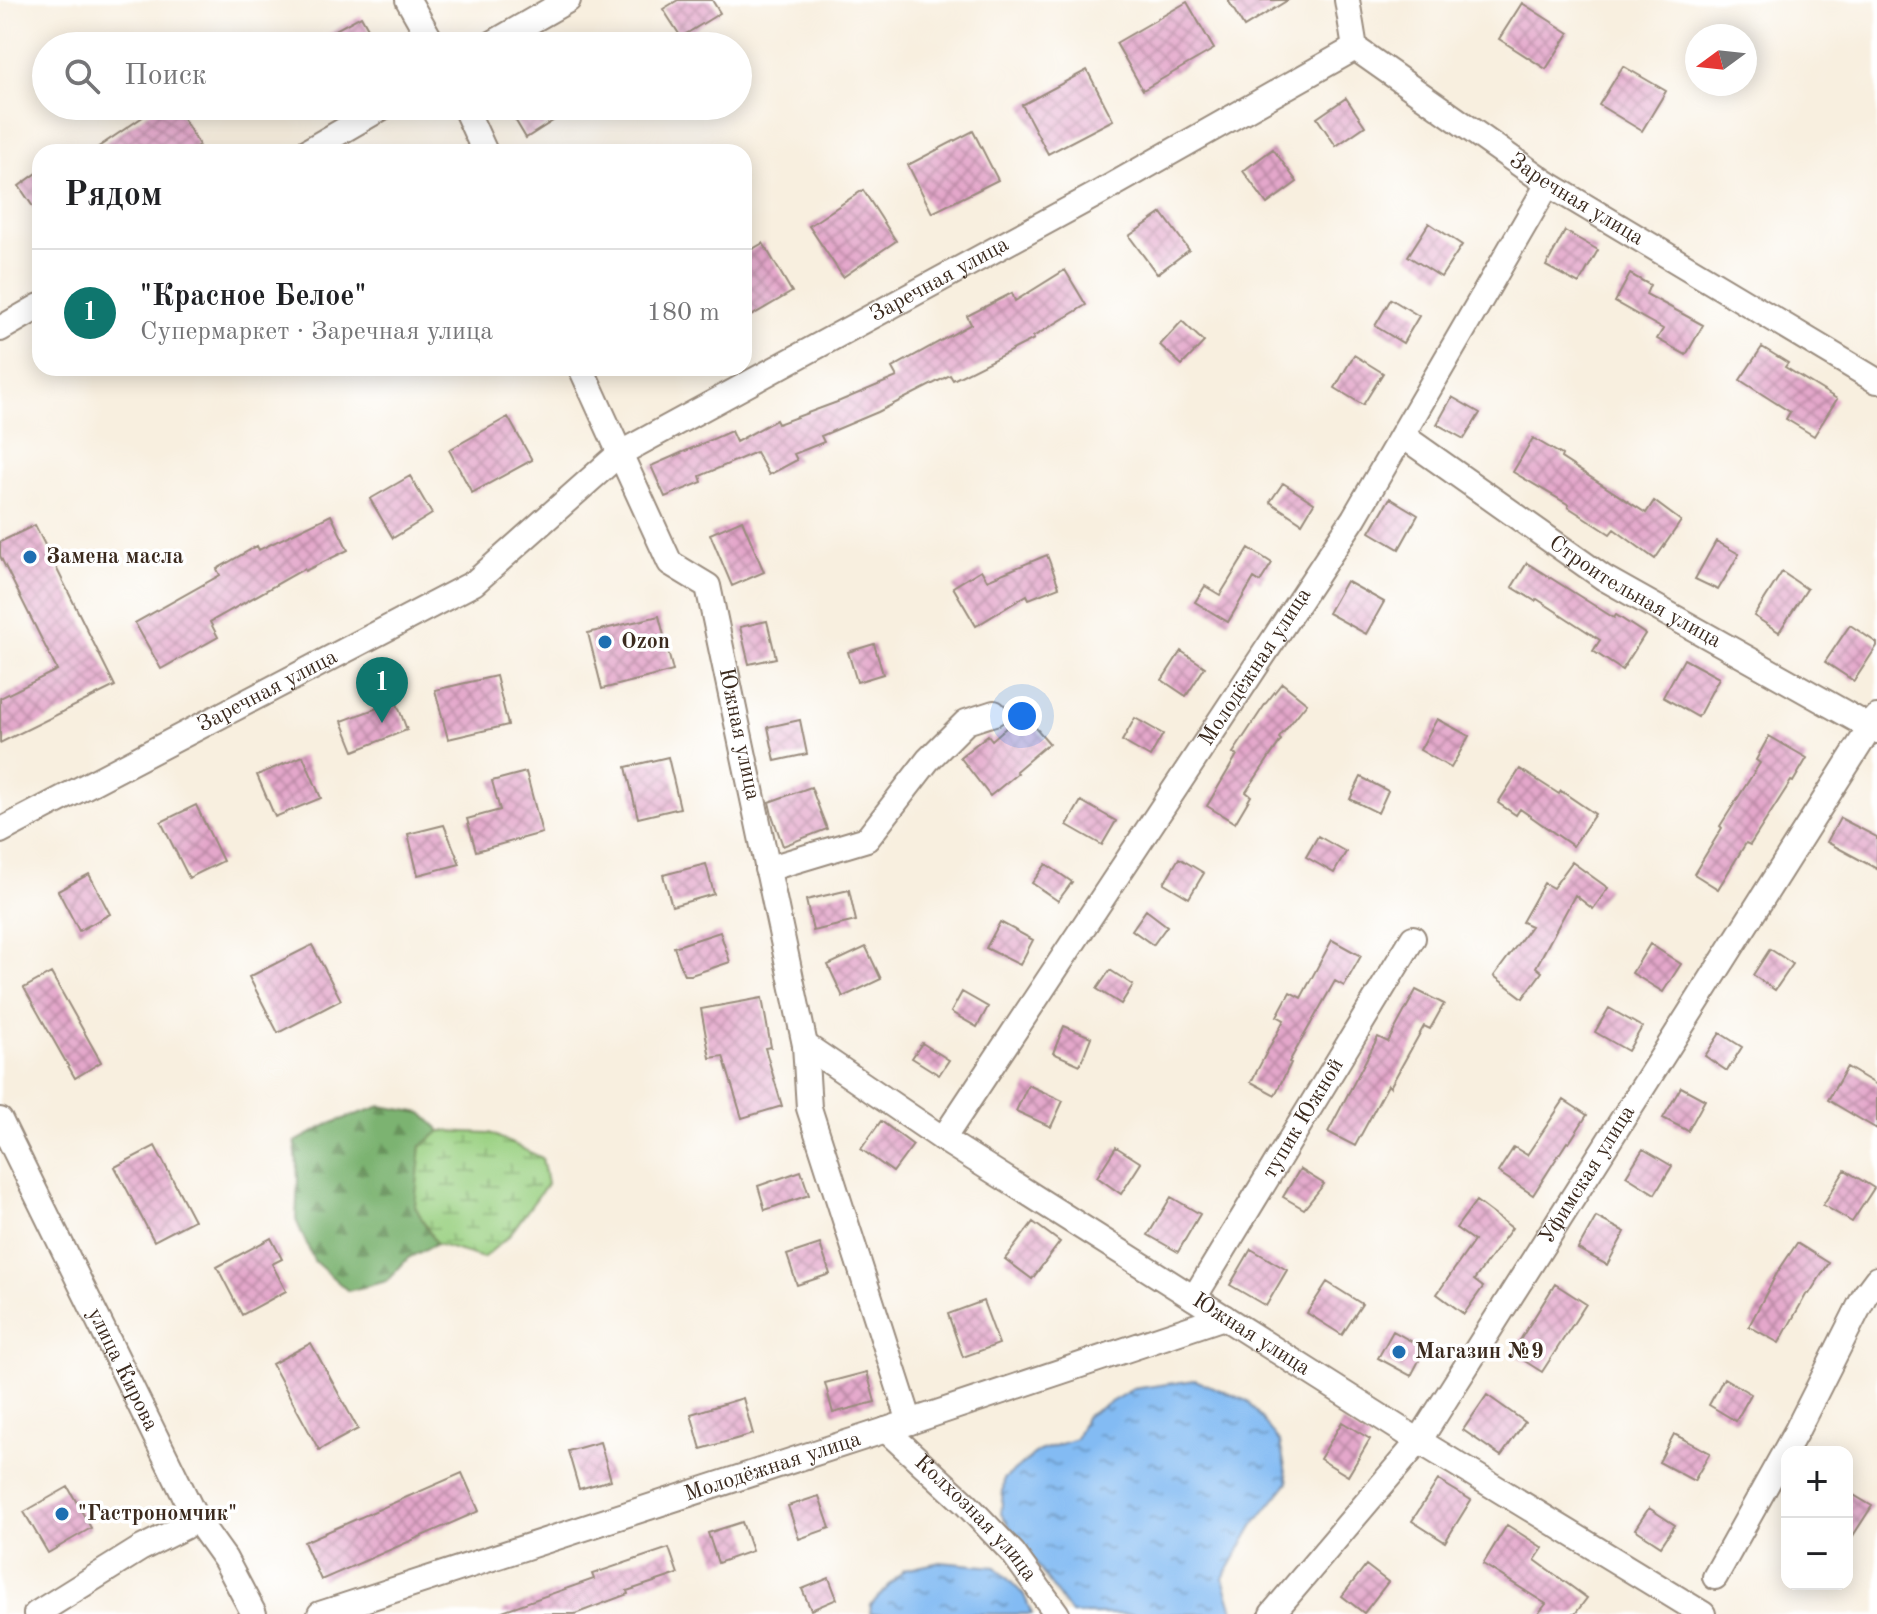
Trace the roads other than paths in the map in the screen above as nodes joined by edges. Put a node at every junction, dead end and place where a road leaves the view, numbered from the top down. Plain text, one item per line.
1 (408, 0) edge
2 (568, 0) edge
3 (1347, 0) edge
4 (426, 32) edge
5 (512, 32) edge
6 (1355, 48) junction
7 (361, 120) edge
8 (470, 120) edge
9 (320, 144) edge
10 (481, 144) edge
11 (1548, 184) junction
12 (32, 311) edge
13 (0, 329) edge
14 (585, 376) edge
15 (1877, 381) edge
16 (1403, 436) junction
17 (619, 454) junction
18 (994, 713) dead end
19 (1875, 725) edge
20 (0, 831) edge
21 (767, 869) junction
22 (1413, 938) dead end
23 (805, 1045) junction
24 (0, 1120) edge
25 (943, 1139) junction
26 (1877, 1279) edge
27 (1194, 1298) junction
28 (1224, 1317) junction
29 (910, 1422) junction
30 (886, 1430) junction
31 (1419, 1441) junction
32 (195, 1517) junction
33 (1715, 1577) dead end
34 (36, 1614) edge
35 (254, 1614) edge
36 (320, 1614) edge
37 (1057, 1614) edge
38 (1272, 1614) edge
39 (1703, 1614) edge

1 - 4 street
2 - 5 street
3 - 6 street
6 - 11 street, Заречная улица
6 - 17 street, Заречная улица
7 - 9 street
8 - 10 street
11 - 15 street, Заречная улица
11 - 16 street, Молодёжная улица
12 - 13 street
14 - 17 street, Южная улица
16 - 19 street, Строительная улица
16 - 25 street, Молодёжная улица
17 - 20 street, Заречная улица
17 - 21 street, Южная улица
18 - 21 street
19 - 31 street, Уфимская улица
21 - 23 street, Южная улица
22 - 27 street, тупик Южной
23 - 25 street, Южная улица
23 - 29 street, Южная улица
24 - 32 street, улица Кирова
25 - 27 street, Южная улица
26 - 33 street
27 - 28 street, Южная улица
28 - 29 street, Молодёжная улица
28 - 31 street, Южная улица
29 - 30 street, Молодёжная улица
30 - 36 street, Молодёжная улица
30 - 37 street, Колхозная улица
31 - 38 street, Уфимская улица
31 - 39 street, Южная улица
32 - 34 street
32 - 35 street, улица Кирова

